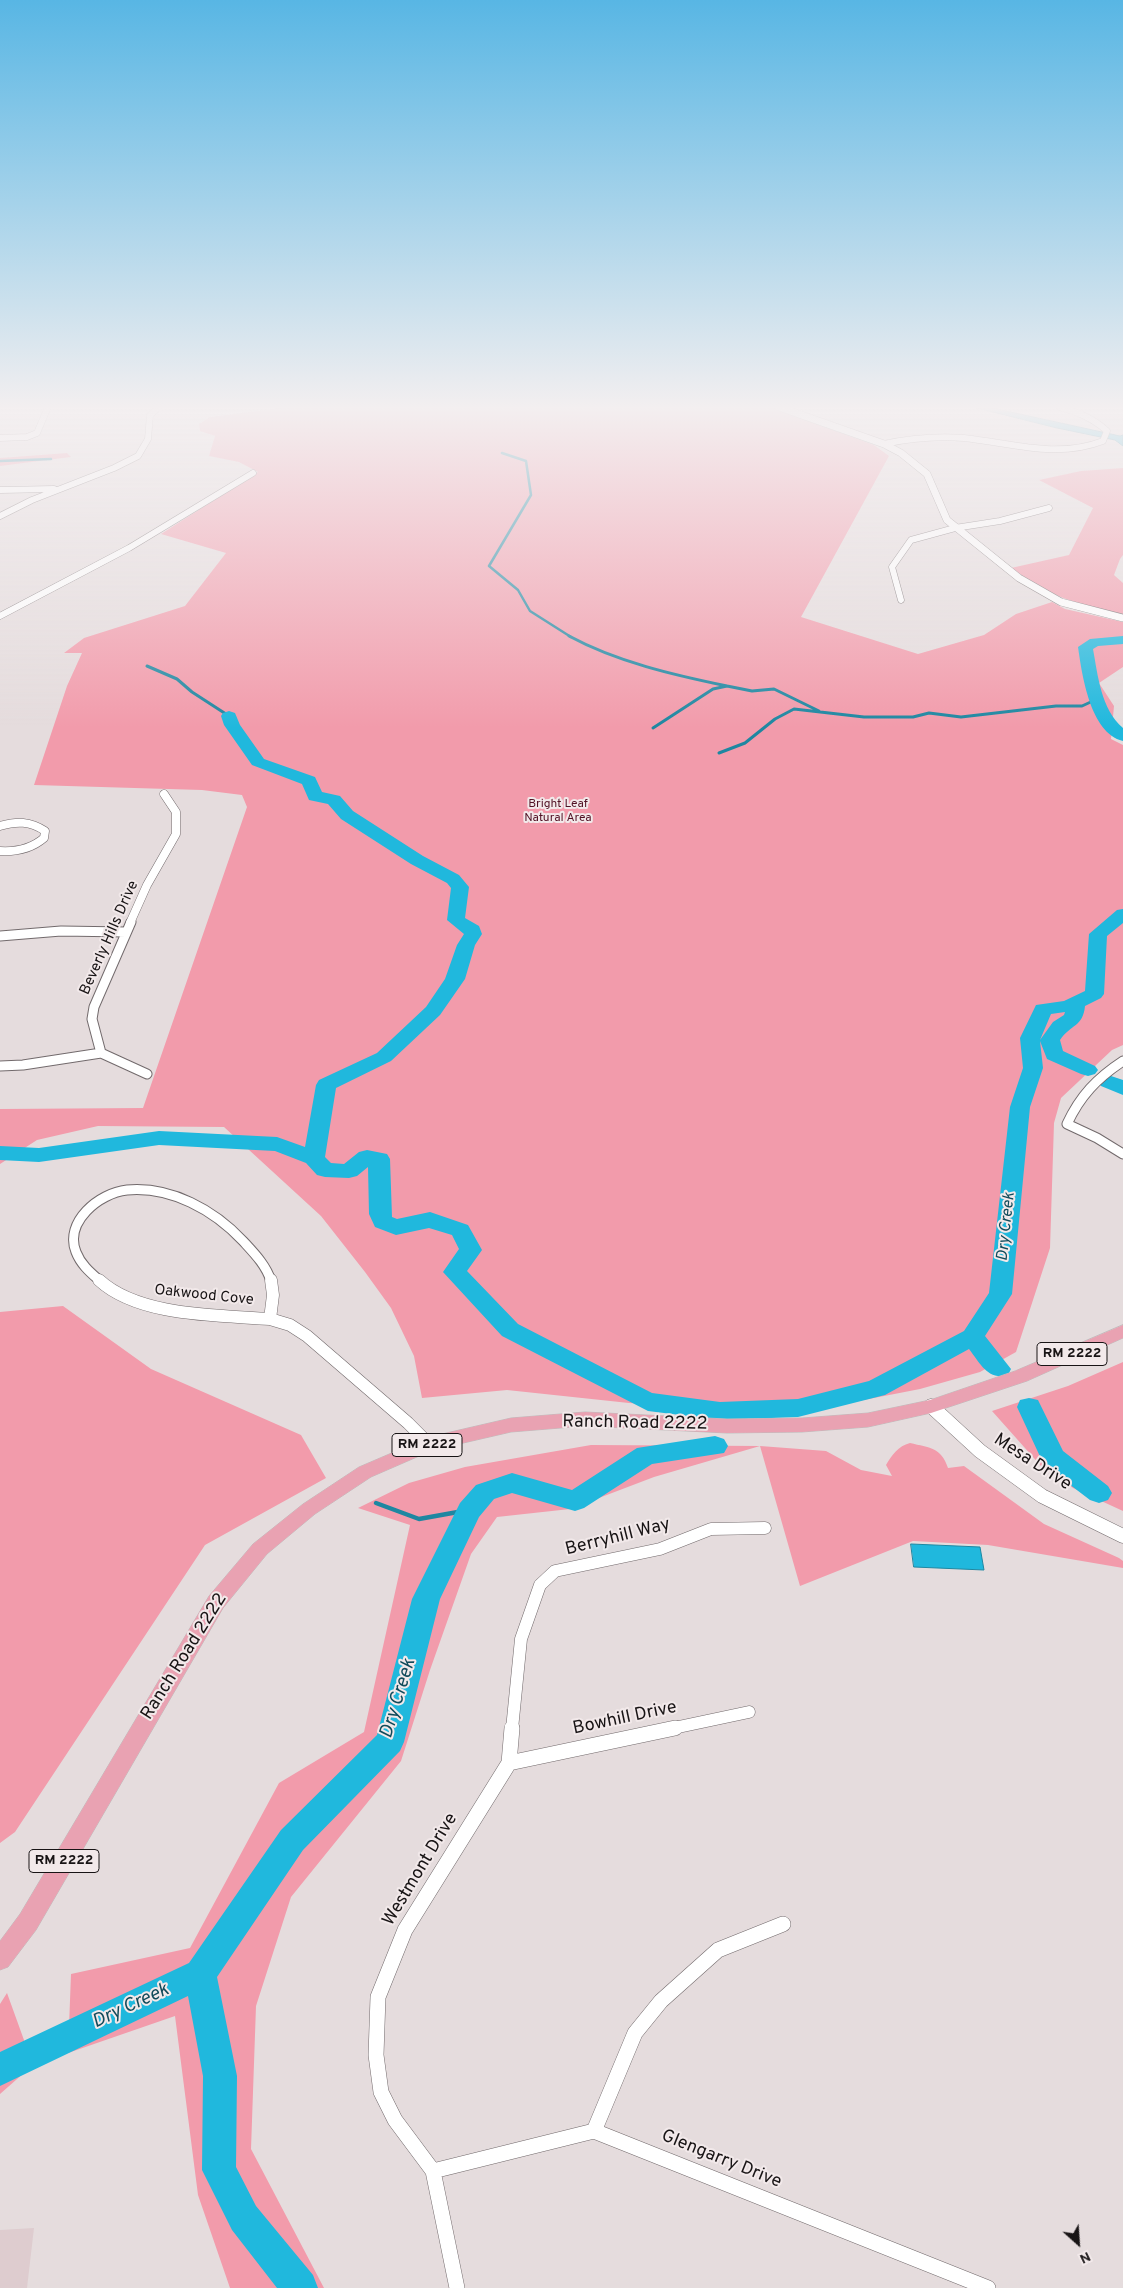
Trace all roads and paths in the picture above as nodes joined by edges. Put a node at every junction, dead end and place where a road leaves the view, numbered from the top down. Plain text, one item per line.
1 (189, 514) edge
2 (944, 514) edge
3 (1027, 514) edge
4 (955, 528) junction
5 (901, 600) dead end
6 (0, 616) edge
7 (1123, 618) edge
8 (164, 794) dead end
9 (0, 826) edge
10 (0, 851) edge
11 (126, 932) junction
12 (0, 936) edge
13 (101, 1053) junction
14 (1123, 1061) edge
15 (0, 1066) edge
16 (147, 1074) dead end
17 (1123, 1154) edge
18 (270, 1319) junction
19 (1123, 1331) edge
20 (931, 1406) junction
21 (429, 1444) junction
22 (765, 1528) dead end
23 (1123, 1536) edge
24 (521, 1640) joint
25 (749, 1712) dead end
26 (509, 1763) junction
27 (783, 1924) dead end
28 (0, 1959) edge
29 (594, 2131) junction
30 (432, 2171) junction
31 (457, 2288) edge
32 (988, 2288) edge

1 - 6 street
2 - 4 street
3 - 4 street
4 - 5 street
4 - 7 street
8 - 11 street, Beverly Hills Drive
9 - 10 street
11 - 12 street
11 - 13 street, Beverly Hills Drive
13 - 15 street
13 - 16 street
14 - 17 street
18 - 18 street, Oakwood Cove
18 - 21 street, Oakwood Cove
19 - 20 main road, Ranch Road 2222 / RM 2222
20 - 21 main road, Ranch Road 2222 / RM 2222
20 - 23 street, Mesa Drive
21 - 28 main road, Ranch Road 2222 / RM 2222
22 - 24 street, Berryhill Way
24 - 26 street, Westmont Drive
25 - 26 street, Bowhill Drive
26 - 30 street, Westmont Drive
27 - 29 street
29 - 30 street
29 - 32 street, Glengarry Drive
30 - 31 street, Westmont Drive

